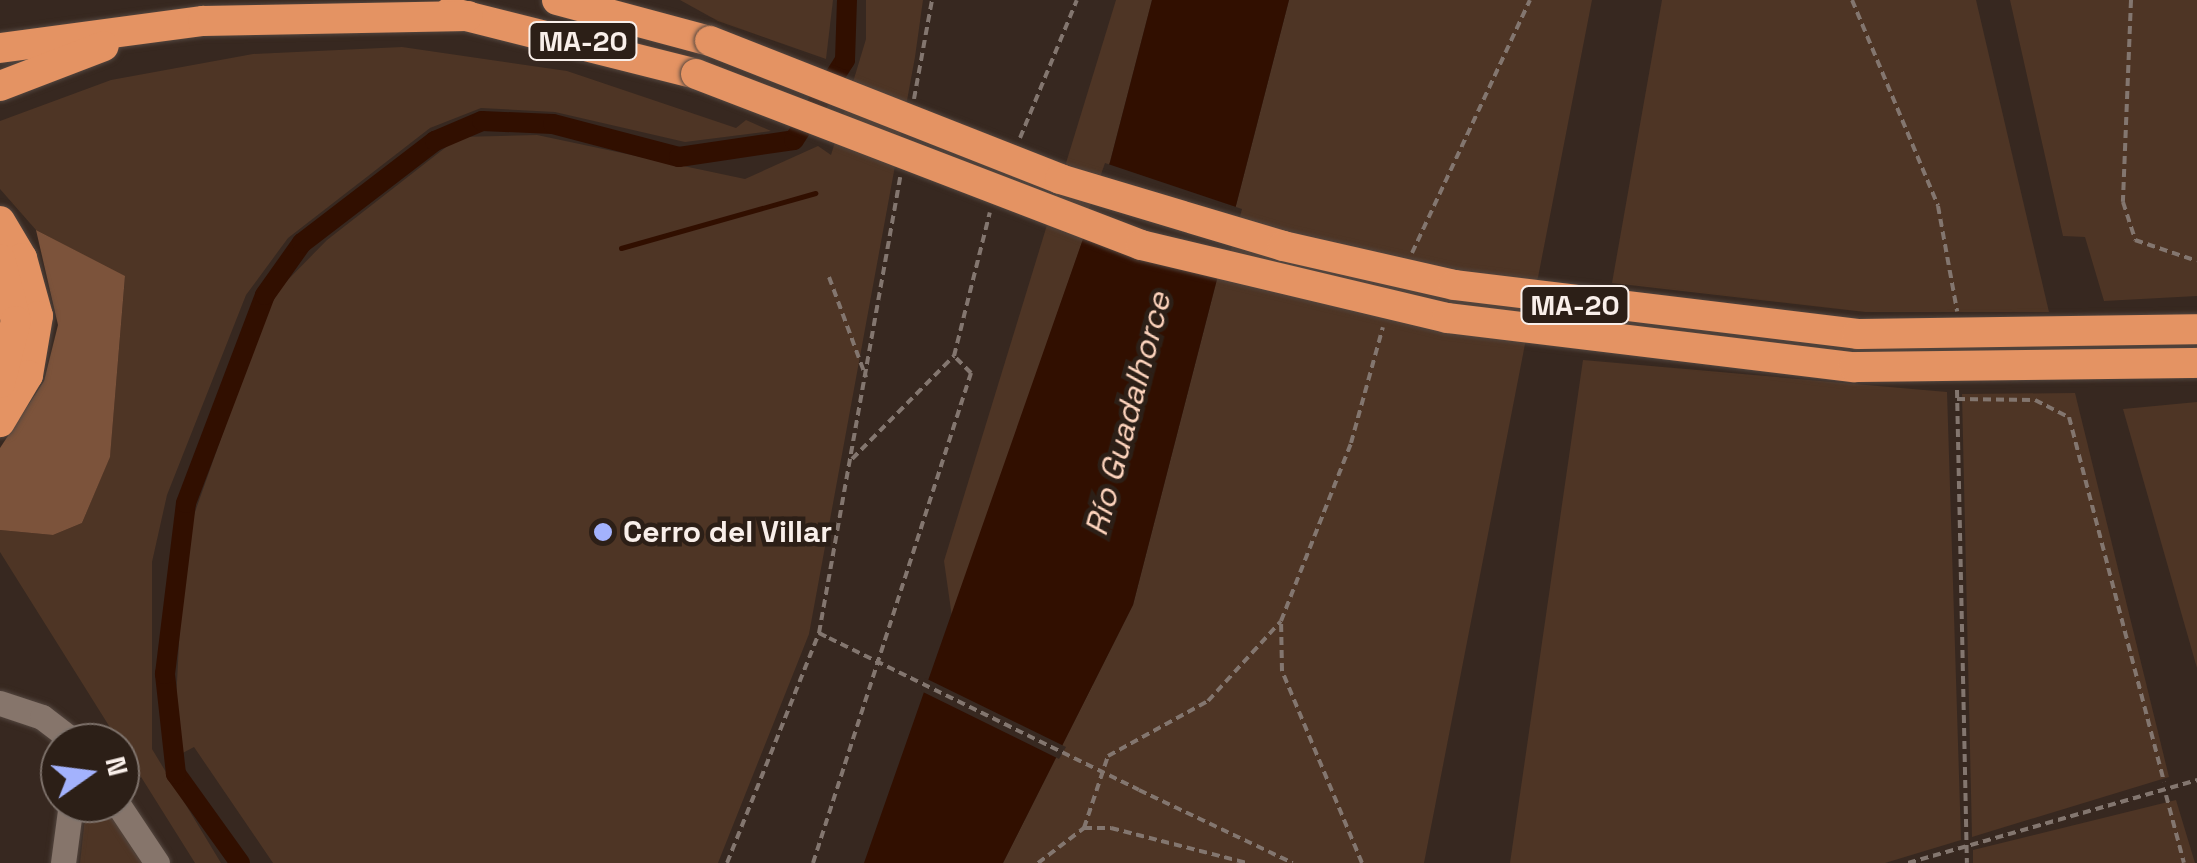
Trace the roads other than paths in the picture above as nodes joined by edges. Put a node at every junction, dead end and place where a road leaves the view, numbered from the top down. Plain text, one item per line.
1 (373, 0) edge
2 (556, 0) edge
3 (468, 16) junction
4 (203, 21) junction
5 (0, 48) edge
6 (0, 86) edge
7 (0, 221) edge
8 (0, 259) edge
9 (2197, 329) edge
10 (2197, 363) edge
11 (0, 382) edge
12 (0, 422) edge
13 (0, 703) edge
14 (50, 723) edge
15 (69, 823) edge
16 (130, 823) edge
17 (64, 863) edge
18 (157, 863) edge

1 - 3 highway, MA-20
2 - 9 highway, MA-20, bridge
3 - 4 highway
3 - 10 highway, MA-20, bridge
4 - 5 highway
4 - 6 highway
7 - 12 highway
8 - 11 highway
13 - 14 street
15 - 17 street
16 - 18 street

